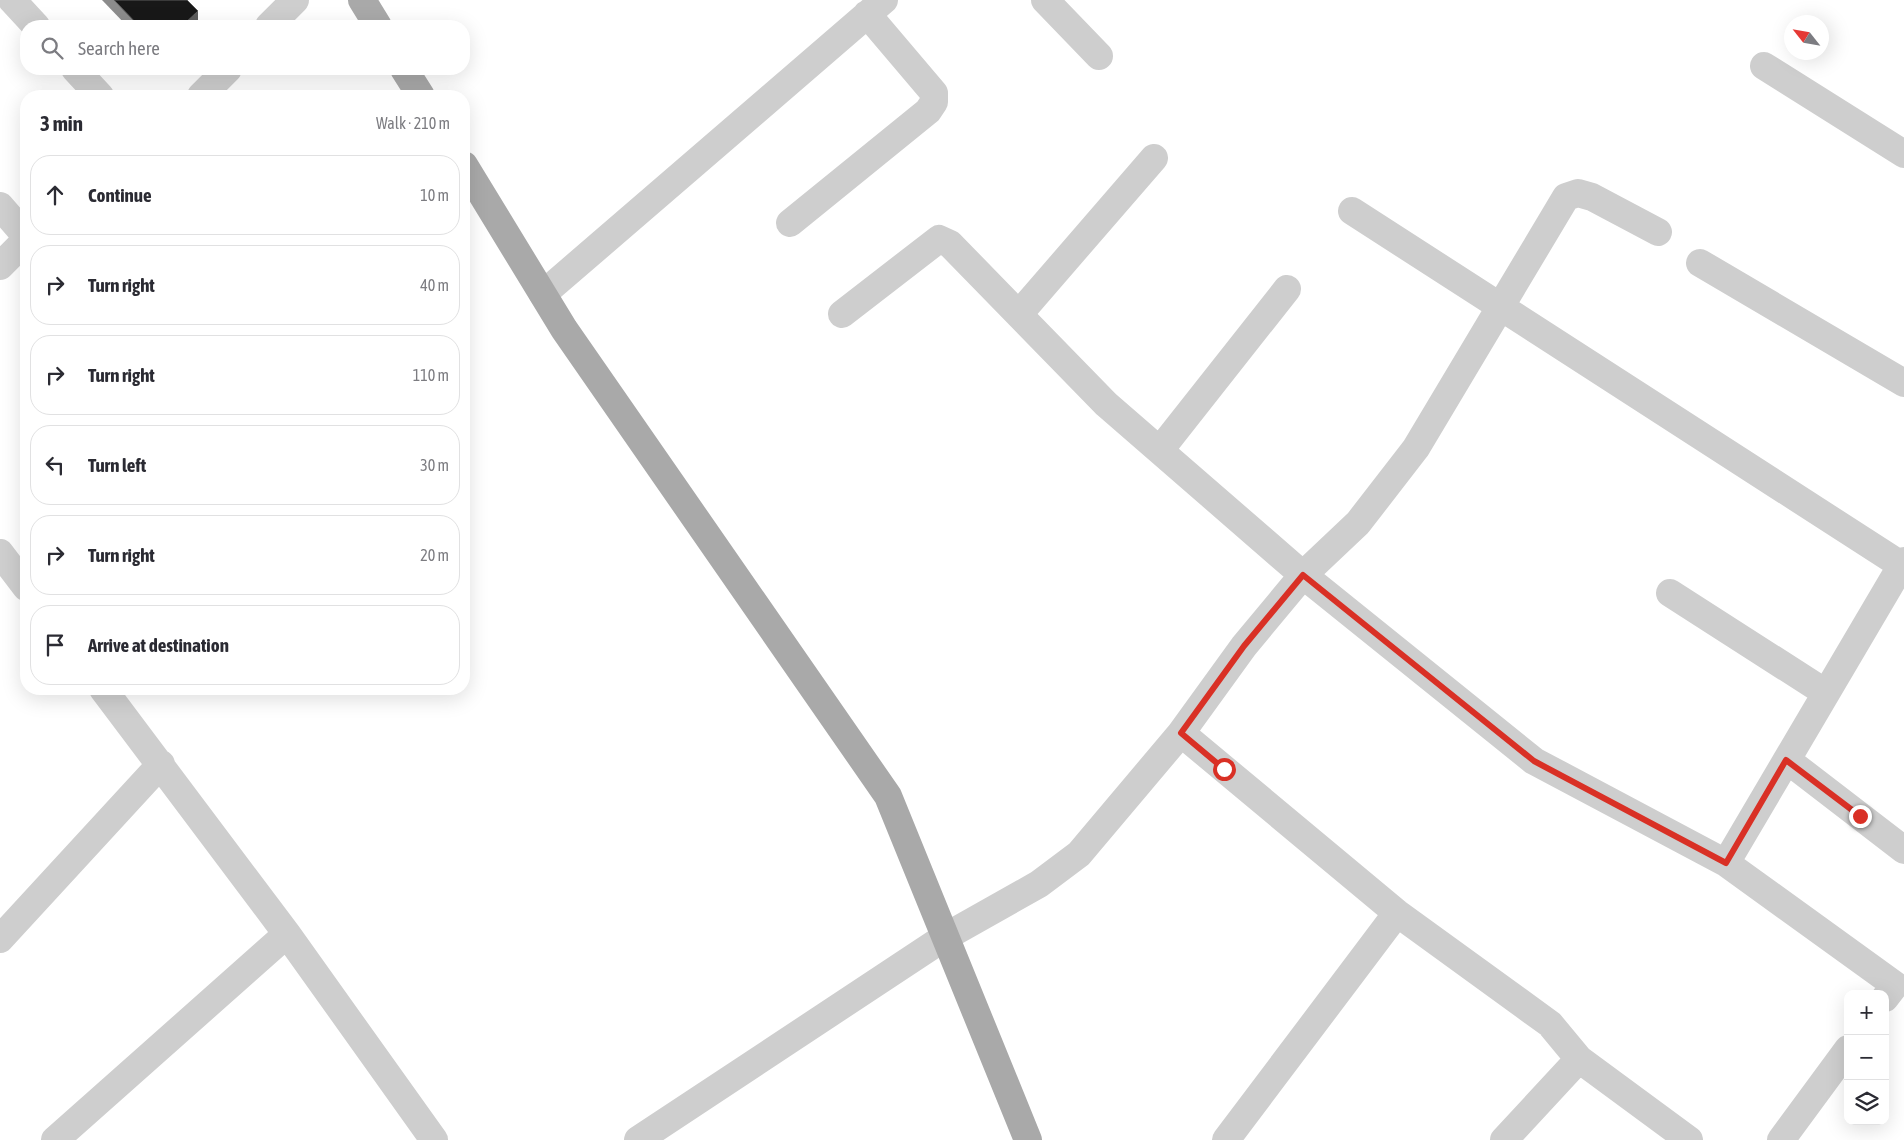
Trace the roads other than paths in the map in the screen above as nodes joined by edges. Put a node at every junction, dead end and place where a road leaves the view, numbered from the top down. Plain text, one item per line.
1 (12, 0) edge
2 (295, 0) edge
3 (362, 0) edge
4 (1045, 0) edge
5 (876, 7) edge
6 (30, 20) edge
7 (276, 20) edge
8 (374, 20) edge
9 (1099, 56) dead end
10 (1764, 66) dead end
11 (81, 75) edge
12 (222, 75) edge
13 (408, 75) edge
14 (94, 90) edge
15 (208, 90) edge
16 (417, 90) edge
17 (1904, 154) edge
18 (1154, 158) dead end
19 (470, 175) edge
20 (0, 206) edge
21 (1352, 211) dead end
22 (790, 223) dead end
23 (20, 229) edge
24 (1658, 232) dead end
25 (20, 246) edge
26 (1700, 264) dead end
27 (0, 266) edge
28 (1286, 289) dead end
29 (543, 294) junction
30 (1501, 308) junction
31 (842, 314) dead end
32 (1019, 314) junction
33 (1904, 383) edge
34 (1160, 450) junction
35 (0, 553) edge
36 (1903, 563) edge
37 (1303, 575) junction
38 (20, 579) edge
39 (1670, 593) dead end
40 (1826, 693) junction
41 (108, 695) edge
42 (1181, 733) junction
43 (1786, 760) junction
44 (161, 764) junction
45 (1904, 850) edge
46 (1726, 863) junction
47 (1397, 913) junction
48 (287, 934) junction
49 (945, 937) junction
50 (0, 939) edge
51 (1897, 987) edge
52 (1844, 1054) edge
53 (1579, 1059) junction
54 (55, 1140) edge
55 (434, 1140) edge
56 (638, 1140) edge
57 (1028, 1140) edge
58 (1226, 1140) edge
59 (1504, 1140) edge
60 (1689, 1140) edge
61 (1781, 1140) edge

1 - 6 street
2 - 7 street
3 - 8 main road
4 - 9 street
5 - 22 street
5 - 29 street
10 - 17 street
11 - 14 street
12 - 15 street
13 - 16 main road
18 - 32 street
19 - 29 main road
20 - 23 street
21 - 30 street
24 - 30 street
25 - 27 street
26 - 33 street
28 - 34 street
29 - 49 main road
30 - 36 street
30 - 37 street
31 - 32 street
32 - 34 street
34 - 37 street
35 - 38 street
36 - 40 street
37 - 42 street
37 - 46 street
39 - 40 street
40 - 43 street
41 - 44 street
42 - 47 street
42 - 49 street
43 - 45 street
43 - 46 street
44 - 48 street
44 - 50 street
46 - 51 street
47 - 53 street
47 - 58 street
48 - 54 street
48 - 55 street
49 - 56 street
49 - 57 main road
52 - 61 street
53 - 59 street
53 - 60 street

